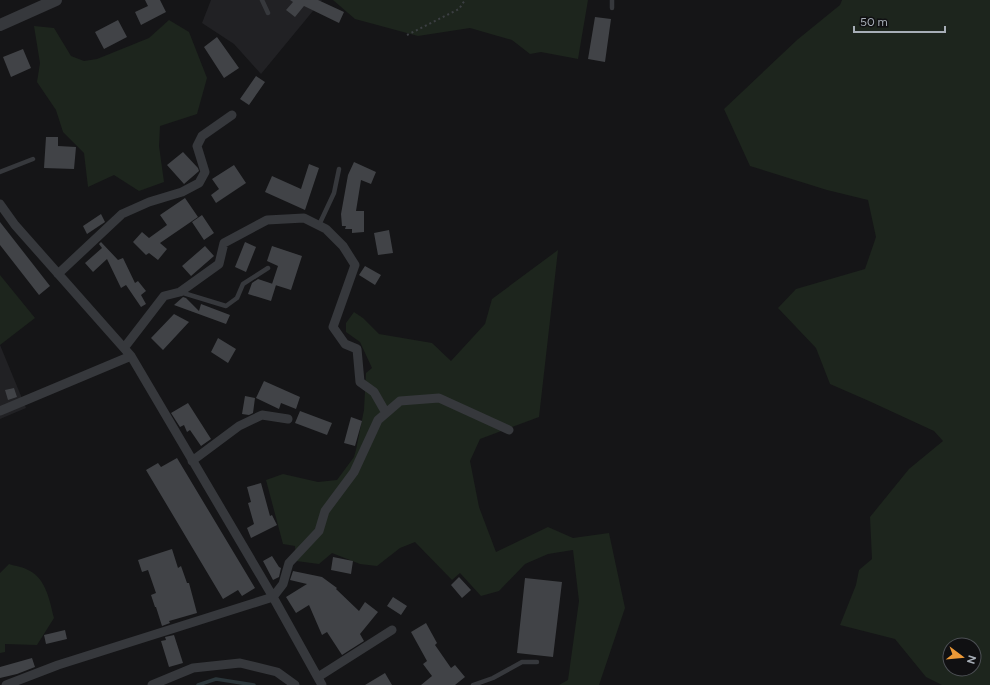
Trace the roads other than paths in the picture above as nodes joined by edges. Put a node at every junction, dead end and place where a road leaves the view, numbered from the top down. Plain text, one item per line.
1 (56, 0) edge
2 (262, 0) edge
3 (612, 0) edge
4 (612, 8) dead end
5 (268, 13) dead end
6 (0, 25) edge
7 (232, 115) dead end
8 (33, 159) dead end
9 (339, 169) dead end
10 (0, 172) edge
11 (0, 204) edge
12 (318, 225) junction
13 (268, 268) dead end
14 (58, 274) junction
15 (180, 292) junction
16 (124, 348) junction
17 (131, 356) junction
18 (0, 411) edge
19 (386, 413) junction
20 (288, 419) dead end
21 (509, 430) dead end
22 (192, 461) junction
23 (273, 597) junction
24 (392, 630) dead end
25 (537, 662) dead end
26 (320, 681) edge
27 (6, 685) edge
28 (152, 685) edge
29 (295, 685) edge
30 (473, 685) edge

1 - 6 street
2 - 5 lane
3 - 4 lane
7 - 14 street
8 - 10 lane
9 - 12 lane
11 - 14 street
12 - 15 street
12 - 19 street
13 - 15 lane
14 - 16 street
15 - 16 street
16 - 17 street
17 - 18 street
17 - 22 street
19 - 21 street
19 - 23 street
20 - 22 street
22 - 23 street
23 - 26 street
23 - 27 street
24 - 26 street
25 - 30 lane
28 - 29 street

